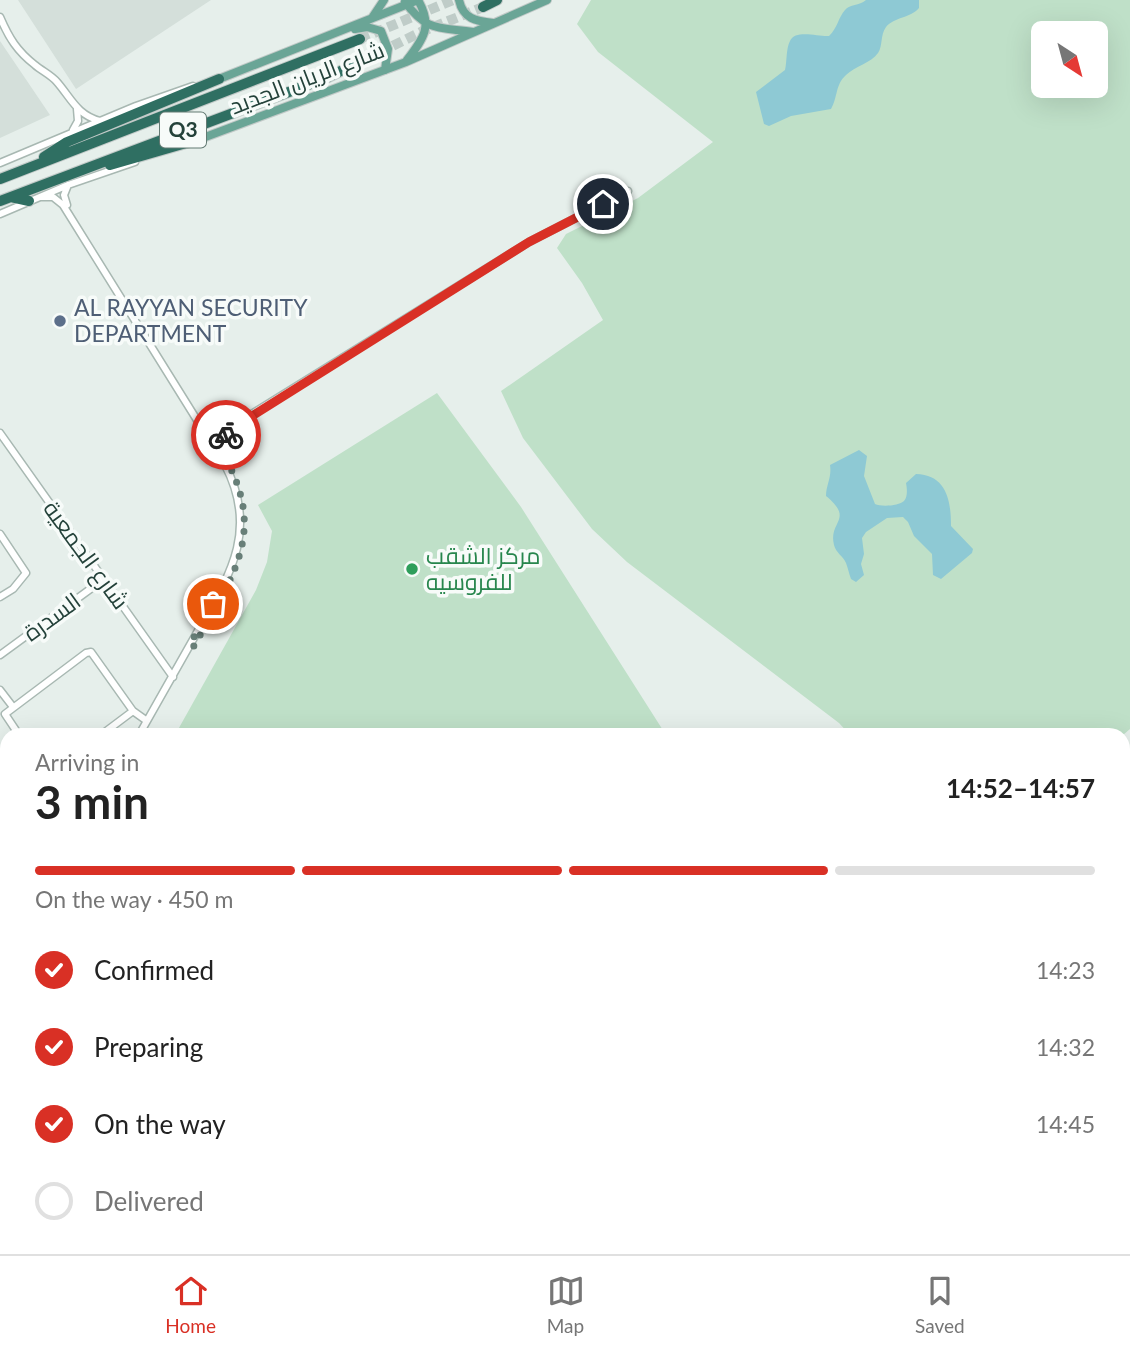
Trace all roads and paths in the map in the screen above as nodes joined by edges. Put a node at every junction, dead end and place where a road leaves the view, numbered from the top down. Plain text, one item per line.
1 (384, 0) edge
2 (418, 0) edge
3 (459, 0) edge
4 (497, 0) edge
5 (547, 0) edge
6 (405, 2) edge
7 (483, 7) dead end
8 (0, 18) edge
9 (371, 19) junction
10 (494, 23) junction
11 (427, 24) junction
12 (342, 30) junction
13 (476, 32) junction
14 (360, 39) tunnel mouth
15 (366, 59) tunnel mouth
16 (406, 62) junction
17 (385, 70) junction
18 (219, 79) junction
19 (77, 109) junction
20 (100, 121) junction
21 (70, 134) junction
22 (200, 139) junction
23 (0, 163) edge
24 (27, 169) junction
25 (0, 179) edge
26 (43, 184) junction
27 (68, 185) junction
28 (628, 191) dead end
29 (10, 197) junction
30 (41, 197) junction
31 (0, 201) edge
32 (29, 201) junction
33 (0, 214) edge
34 (107, 273) junction
35 (175, 381) junction
36 (206, 427) junction
37 (0, 433) edge
38 (226, 433) junction
39 (214, 440) junction
40 (222, 452) junction
41 (0, 534) edge
42 (104, 579) junction
43 (0, 597) edge
44 (192, 645) junction
45 (0, 655) edge
46 (173, 678) junction
47 (0, 690) edge
48 (13, 708) junction
49 (133, 711) junction
50 (147, 721) junction
51 (14, 728) edge
52 (110, 728) edge
53 (144, 728) edge
54 (145, 728) edge

1 - 9 main road
2 - 6 main road, شارع الريان الجديد
2 - 11 main road
3 - 10 main road
4 - 7 highway
5 - 10 main road, شارع الريان الجديد
6 - 9 main road, شارع الريان الجديد
6 - 11 main road
8 - 19 street
9 - 12 main road, شارع الريان الجديد
10 - 13 main road, شارع الريان الجديد
11 - 13 main road
11 - 16 main road
12 - 17 main road
12 - 18 main road, شارع الريان الجديد
13 - 16 main road, شارع الريان الجديد
14 - 24 highway, شارع الريان الجديد / Q3
15 - 26 highway, شارع الريان الجديد / Q3
16 - 17 main road, شارع الريان الجديد
17 - 22 main road, شارع الريان الجديد
18 - 20 street, شارع الريان الجديد
18 - 24 highway
19 - 20 street
19 - 21 street
20 - 21 street, شارع الريان الجديد
21 - 23 street, شارع الريان الجديد
22 - 26 highway
22 - 27 street, شارع الريان الجديد
24 - 25 highway, شارع الريان الجديد / Q3
26 - 29 highway, شارع الريان الجديد / Q3
27 - 30 street, شارع الريان الجديد
27 - 34 street
28 - 38 street
29 - 31 highway, شارع الريان الجديد / Q3
29 - 32 highway
30 - 32 street, شارع الريان الجديد
30 - 34 street
32 - 33 street, شارع الريان الجديد
34 - 35 street
35 - 36 street
35 - 44 street
36 - 38 street
36 - 39 street
37 - 42 street, شارع الجمعية
38 - 39 street
38 - 40 street
39 - 40 street
40 - 44 street
41 - 43 street
42 - 45 street, السدرة
42 - 46 street, شارع الجمعية
44 - 46 street
46 - 50 street
46 - 54 street
47 - 48 street
48 - 49 street
48 - 51 street
49 - 50 street
49 - 52 street
50 - 53 street

